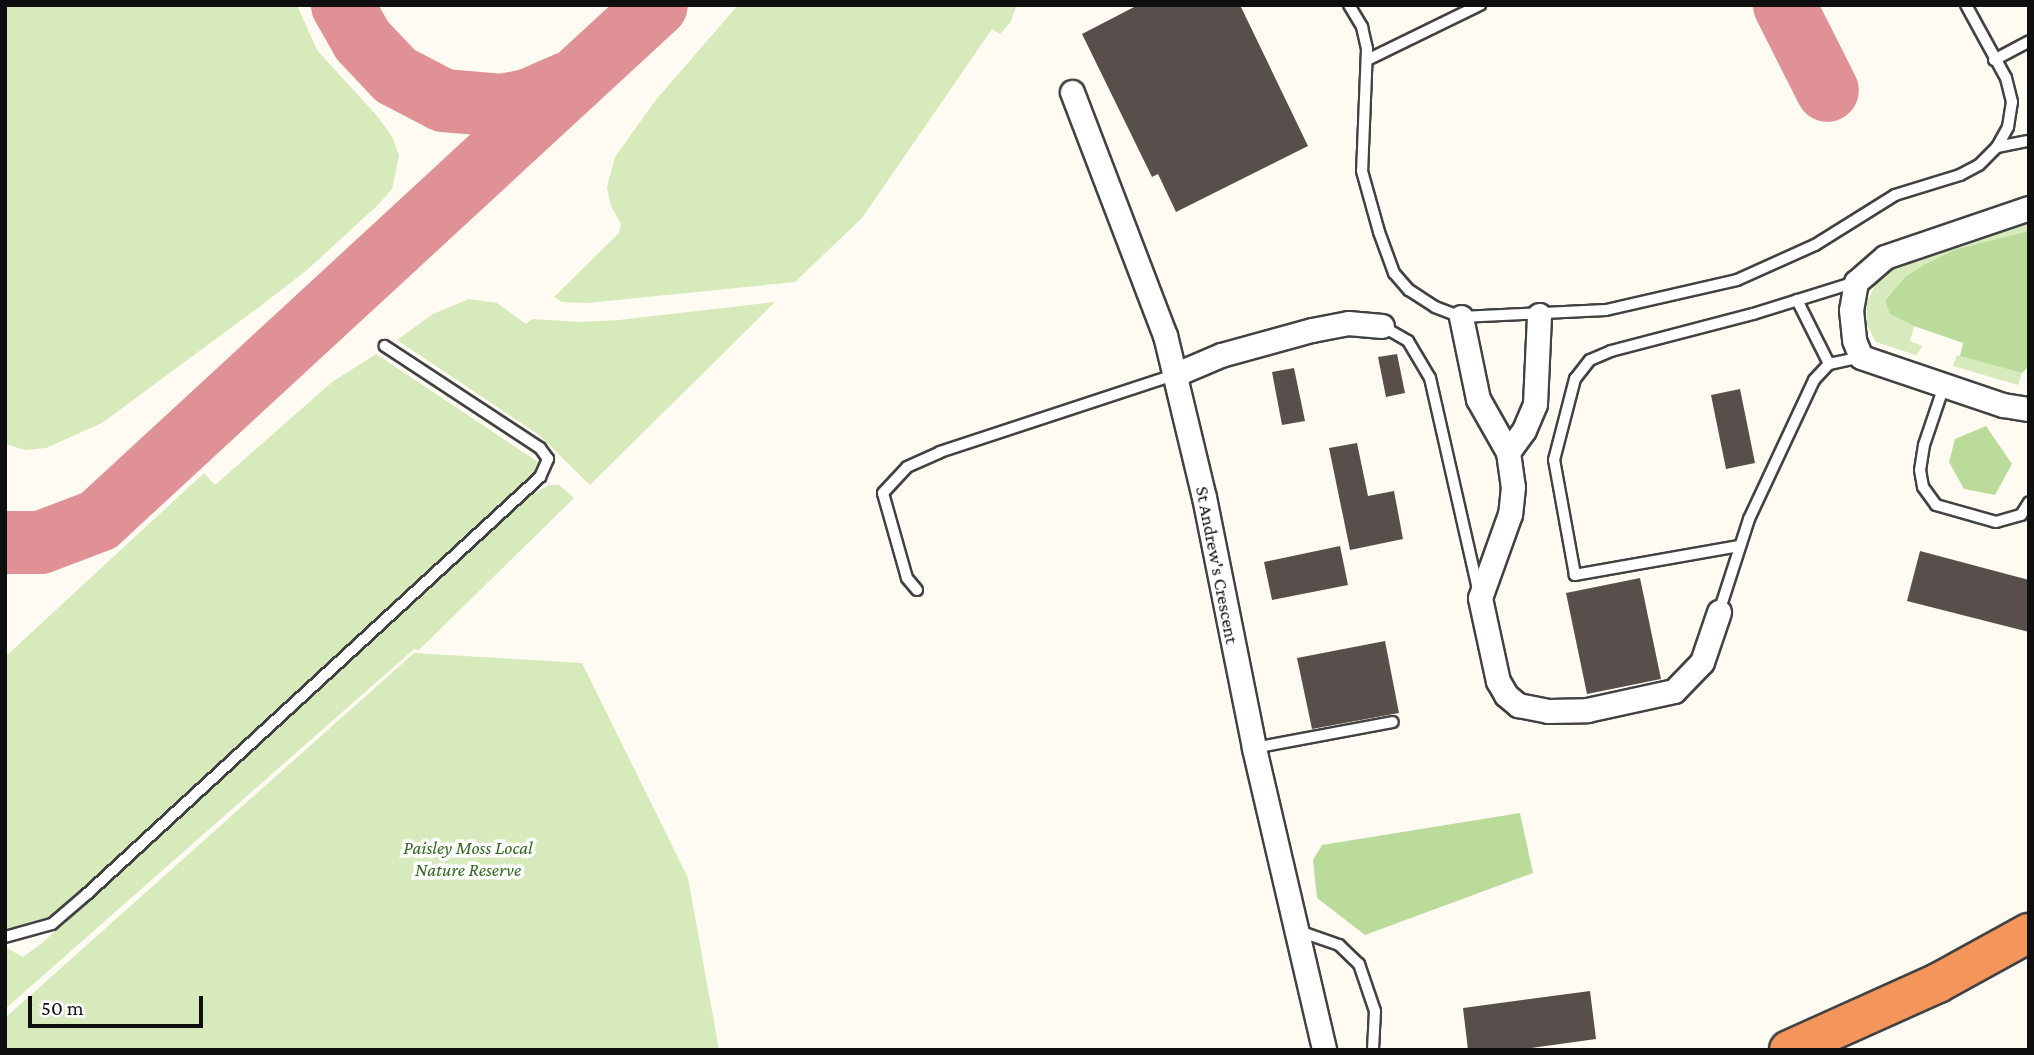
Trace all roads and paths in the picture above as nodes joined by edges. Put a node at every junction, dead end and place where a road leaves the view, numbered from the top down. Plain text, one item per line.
1 (1349, 5) edge
2 (1480, 5) edge
3 (1966, 5) edge
4 (2029, 41) edge
5 (1367, 60) junction
6 (1994, 60) junction
7 (1072, 92) dead end
8 (2029, 141) edge
9 (1997, 147) junction
10 (2029, 208) edge
11 (1856, 282) junction
12 (1797, 300) junction
13 (1539, 315) junction
14 (1461, 317) junction
15 (1382, 326) joint
16 (385, 346) dead end
17 (1861, 357) junction
18 (1829, 364) junction
19 (1174, 375) junction
20 (1944, 386) junction
21 (2029, 400) edge
22 (2003, 405) junction
23 (2029, 409) edge
24 (1508, 452) junction
25 (2029, 502) edge
26 (1739, 546) junction
27 (917, 590) dead end
28 (1479, 598) junction
29 (1719, 612) joint
30 (1392, 722) dead end
31 (1254, 748) junction
32 (1296, 930) junction
33 (2029, 933) edge
34 (5, 937) edge
35 (1324, 1050) edge
36 (1373, 1050) edge
37 (1789, 1050) edge

1 - 5 lane
2 - 5 lane
3 - 6 lane
4 - 6 lane
5 - 14 lane
6 - 9 lane
7 - 19 street, St Andrew's Crescent
8 - 9 lane
9 - 13 lane
10 - 11 street
11 - 12 lane
11 - 17 street
12 - 18 lane
12 - 26 lane
13 - 14 lane
13 - 24 street
14 - 24 street
15 - 19 street
15 - 28 lane
16 - 34 lane
17 - 18 lane
17 - 20 street
18 - 26 lane
19 - 27 lane
19 - 31 street, St Andrew's Crescent
20 - 22 street
20 - 25 lane
21 - 22 street
22 - 23 street
24 - 28 street
26 - 29 lane
28 - 29 street
30 - 31 lane
31 - 32 street, St Andrew's Crescent
32 - 35 street, St Andrew's Crescent
32 - 36 lane
33 - 37 highway

